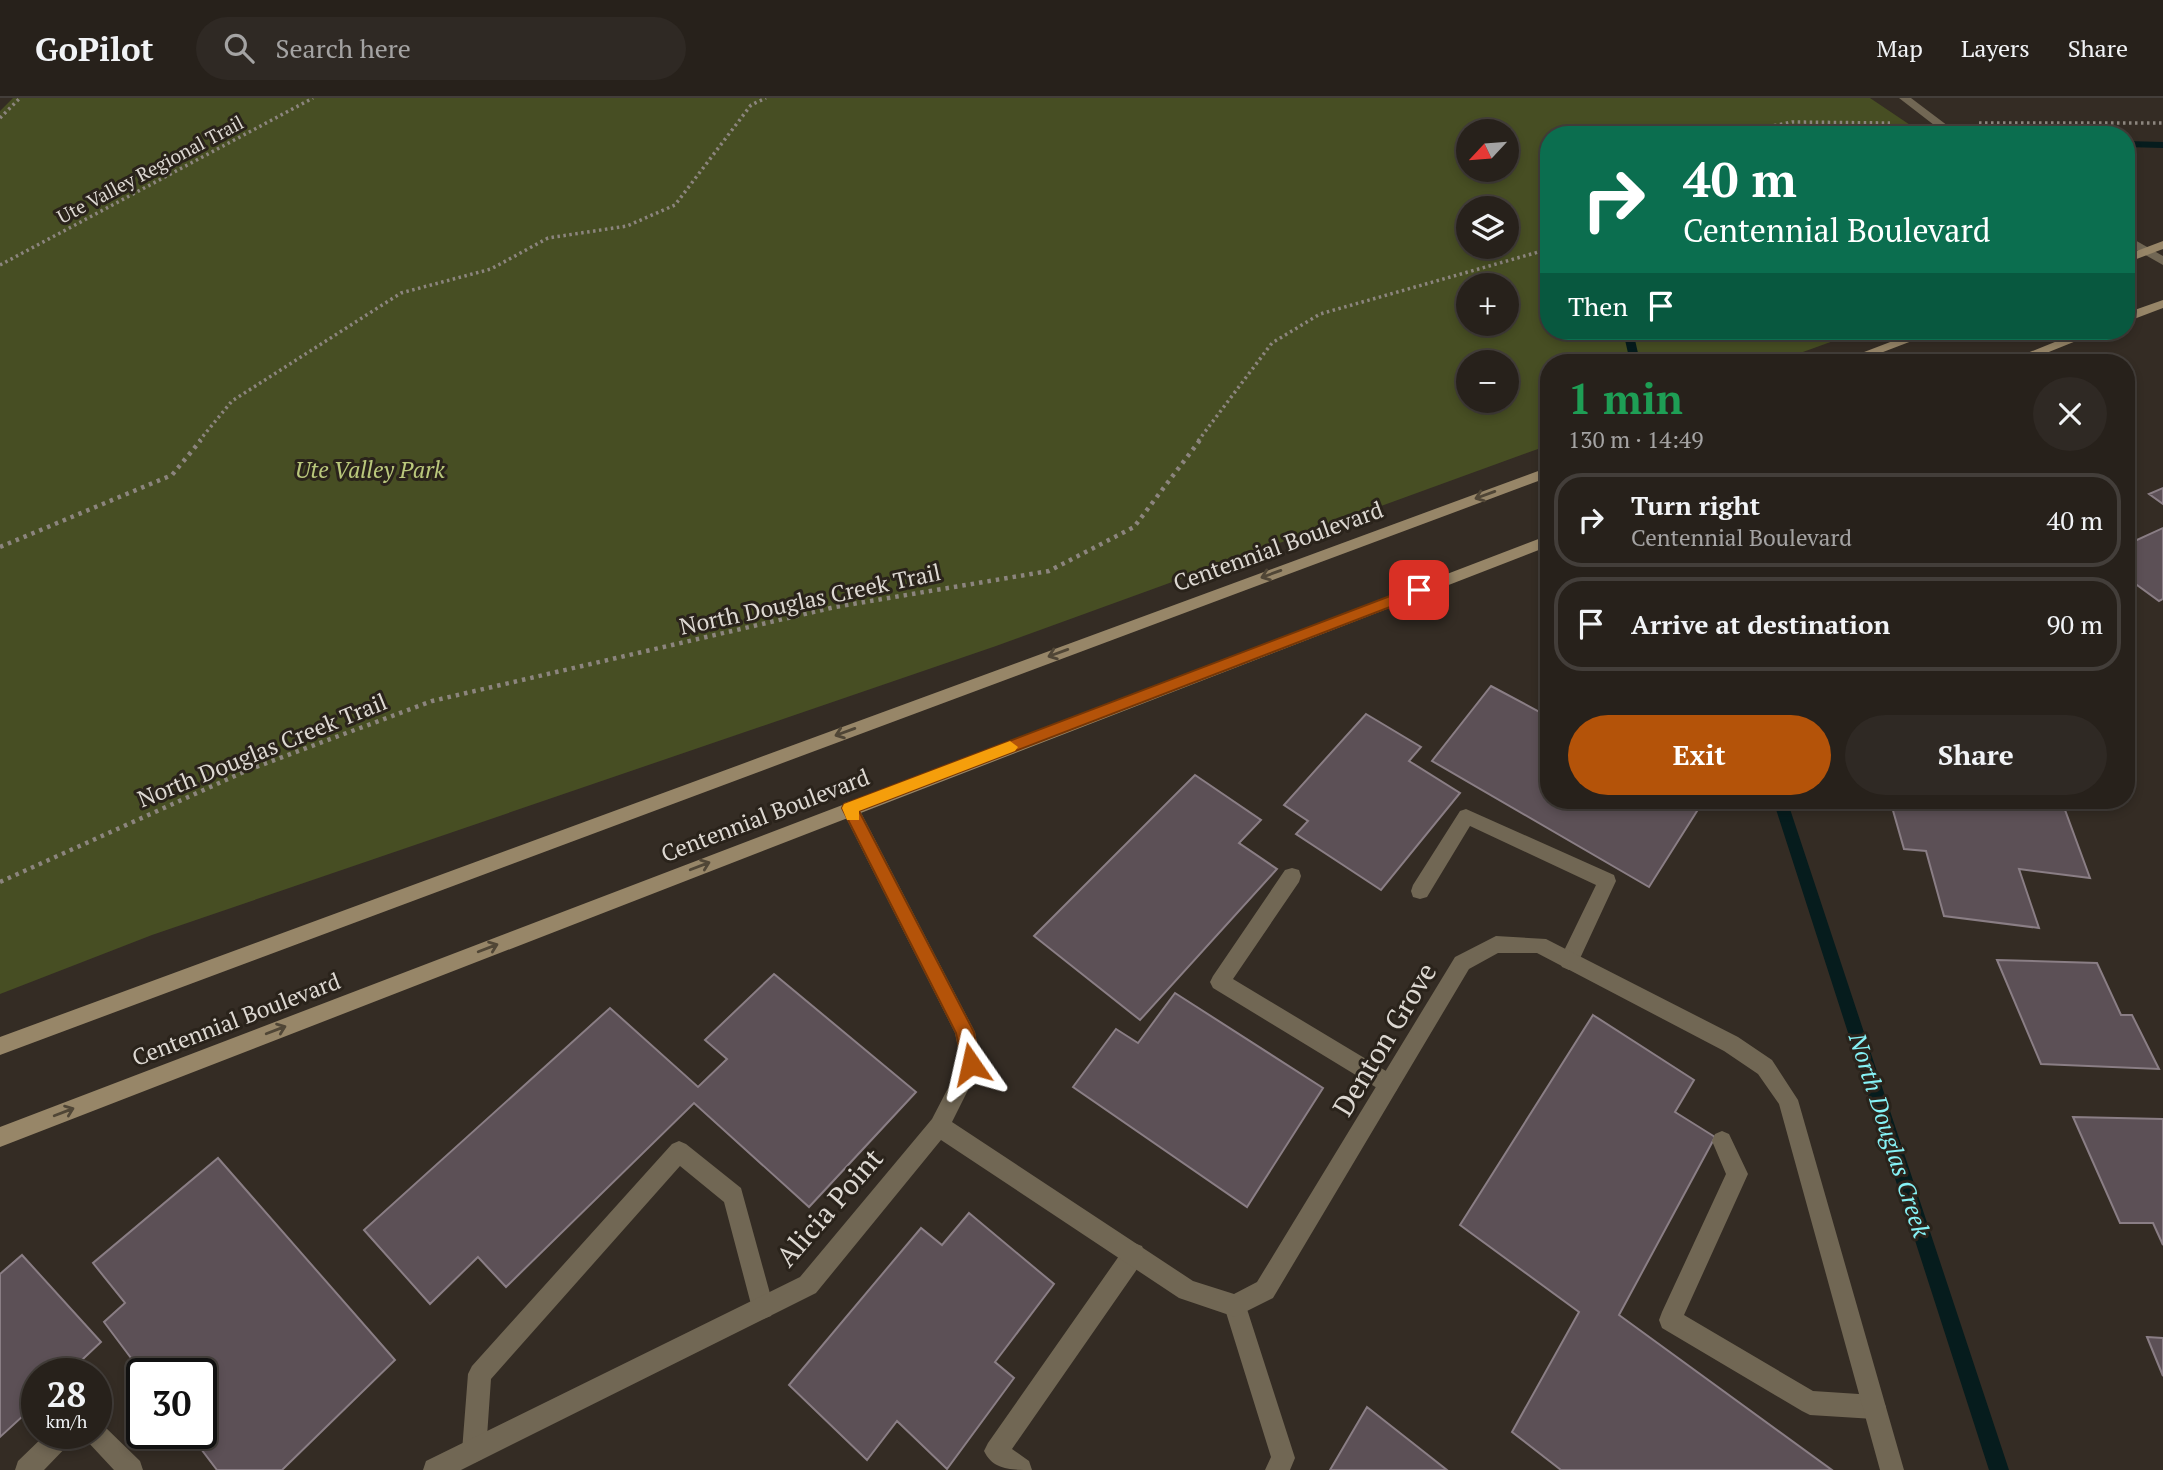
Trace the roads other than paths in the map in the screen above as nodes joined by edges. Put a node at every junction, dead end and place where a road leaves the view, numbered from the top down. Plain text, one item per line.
1 (1903, 98) edge
2 (1942, 126) edge
3 (2135, 244) edge
4 (2163, 245) edge
5 (2146, 251) junction
6 (2135, 255) edge
7 (2163, 261) edge
8 (2163, 304) edge
9 (2135, 315) edge
10 (1906, 340) edge
11 (2070, 340) edge
12 (1868, 354) edge
13 (2033, 354) edge
14 (1540, 475) edge
15 (1540, 543) edge
16 (850, 808) junction
17 (1292, 876) dead end
18 (1420, 891) dead end
19 (1569, 961) junction
20 (0, 1046) edge
21 (1389, 1084) junction
22 (939, 1126) junction
23 (0, 1137) edge
24 (1722, 1141) dead end
25 (1134, 1254) junction
26 (1235, 1306) junction
27 (763, 1308) junction
28 (1874, 1407) junction
29 (48, 1449) edge
30 (111, 1449) edge
31 (474, 1451) junction
32 (27, 1470) edge
33 (131, 1470) edge
34 (435, 1470) edge
35 (1020, 1470) edge
36 (1277, 1470) edge
37 (1892, 1470) edge

1 - 2 street
3 - 5 street
4 - 5 main road
5 - 6 main road
5 - 7 street
8 - 9 main road
10 - 12 main road
11 - 13 main road
14 -> 20 main road, Centennial Boulevard
15 - 16 main road, Centennial Boulevard
16 - 22 street, Alicia Point
23 -> 16 main road, Centennial Boulevard
17 - 21 street
18 - 19 street
19 - 21 street, Denton Grove
19 - 28 street, Denton Grove
21 - 26 street, Denton Grove
22 - 25 street
22 - 27 street, Alicia Point
24 - 28 street
25 - 26 street
25 - 35 street
26 - 36 street
27 - 31 street, Alicia Point
27 - 31 street
28 - 37 street, Denton Grove
29 - 32 street
30 - 33 street
31 - 34 street, Alicia Point

